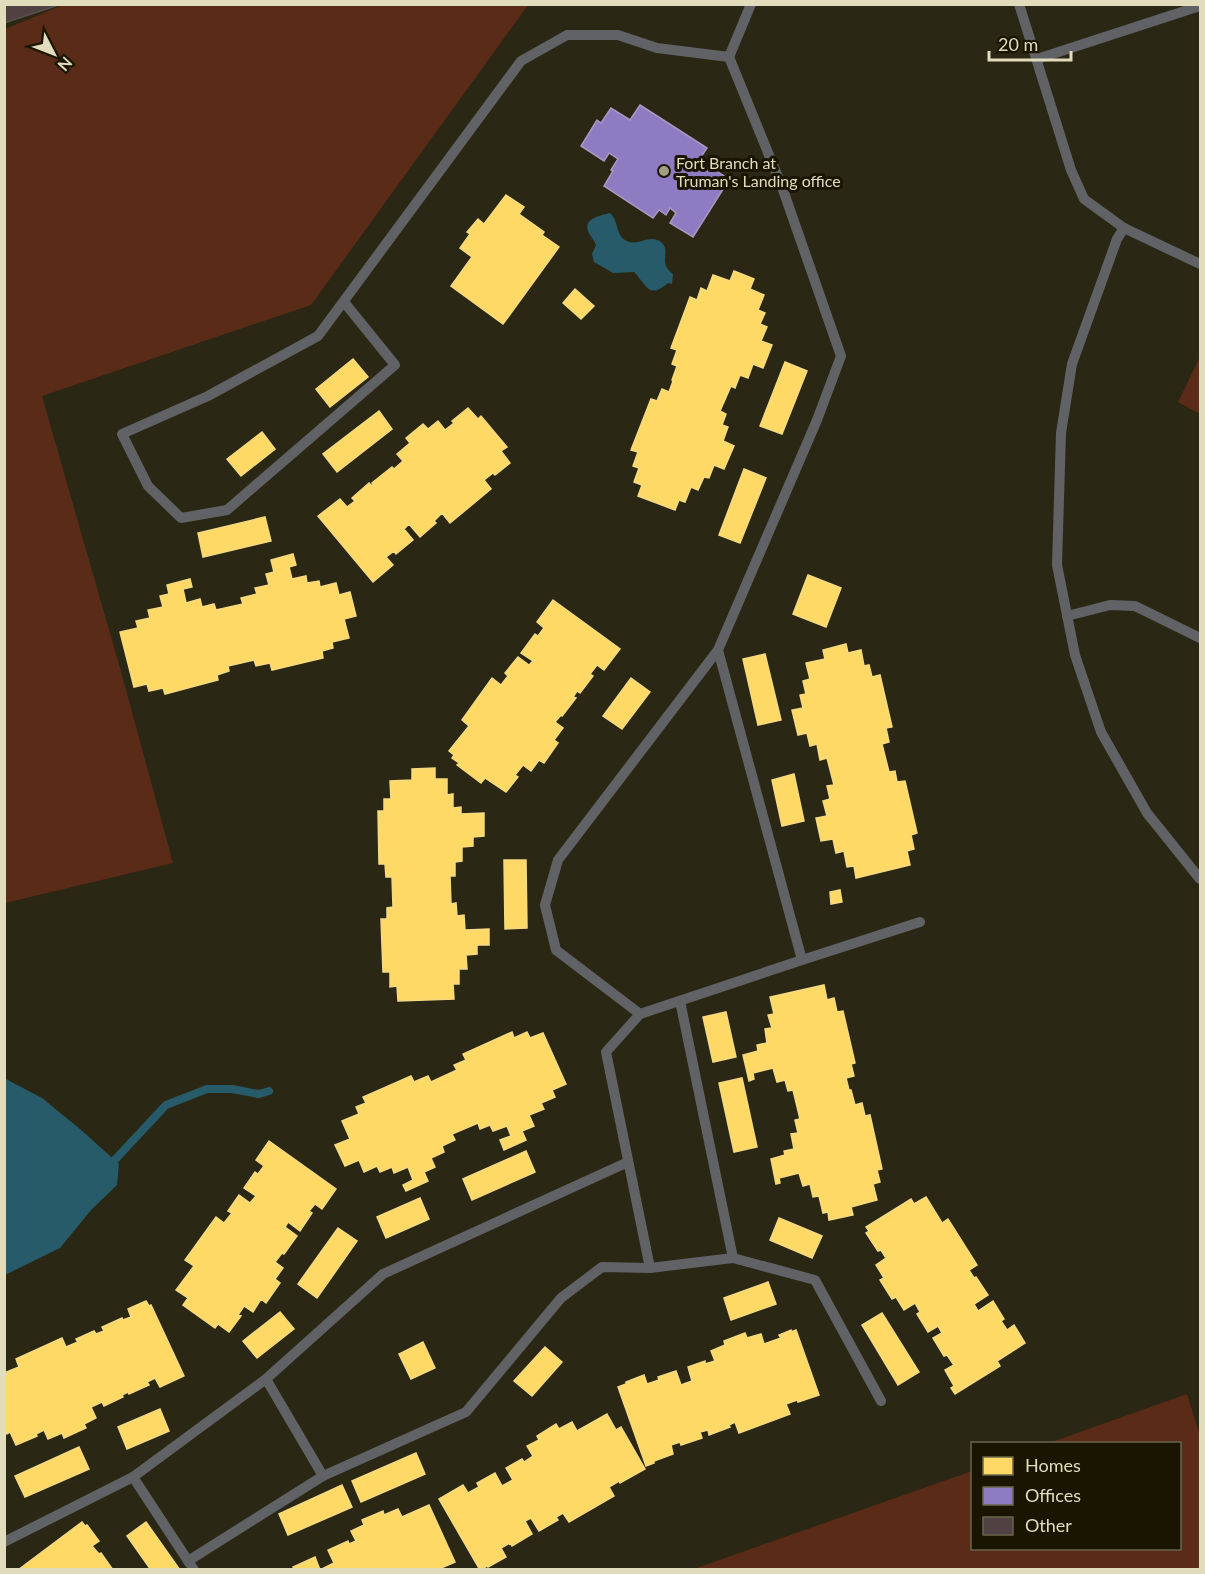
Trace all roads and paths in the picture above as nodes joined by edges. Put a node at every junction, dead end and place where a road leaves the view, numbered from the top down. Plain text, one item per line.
1 (751, 4) edge
2 (1019, 4) edge
3 (1200, 6) edge
4 (729, 57) junction
5 (1036, 59) junction
6 (1124, 228) junction
7 (1200, 264) edge
8 (344, 302) junction
9 (1067, 616) junction
10 (1200, 638) edge
11 (718, 650) junction
12 (1200, 879) edge
13 (920, 922) dead end
14 (802, 960) junction
15 (680, 1001) junction
16 (640, 1014) junction
17 (628, 1162) junction
18 (733, 1258) junction
19 (650, 1269) junction
20 (266, 1380) junction
21 (881, 1401) dead end
22 (323, 1476) junction
23 (133, 1477) junction
24 (4, 1542) edge
25 (191, 1565) edge

1 - 4 lane
2 - 5 lane
3 - 5 lane
4 - 8 lane
4 - 11 lane
5 - 6 lane
6 - 7 lane
6 - 9 lane
8 - 8 lane
9 - 10 lane
9 - 12 lane
11 - 14 lane
11 - 16 lane
13 - 14 lane
14 - 15 lane
15 - 16 lane
15 - 18 lane
16 - 17 lane
17 - 19 lane
17 - 20 lane
18 - 19 lane
18 - 21 lane
19 - 22 lane
20 - 22 lane
20 - 23 lane
22 - 25 lane
23 - 24 lane
23 - 25 lane

